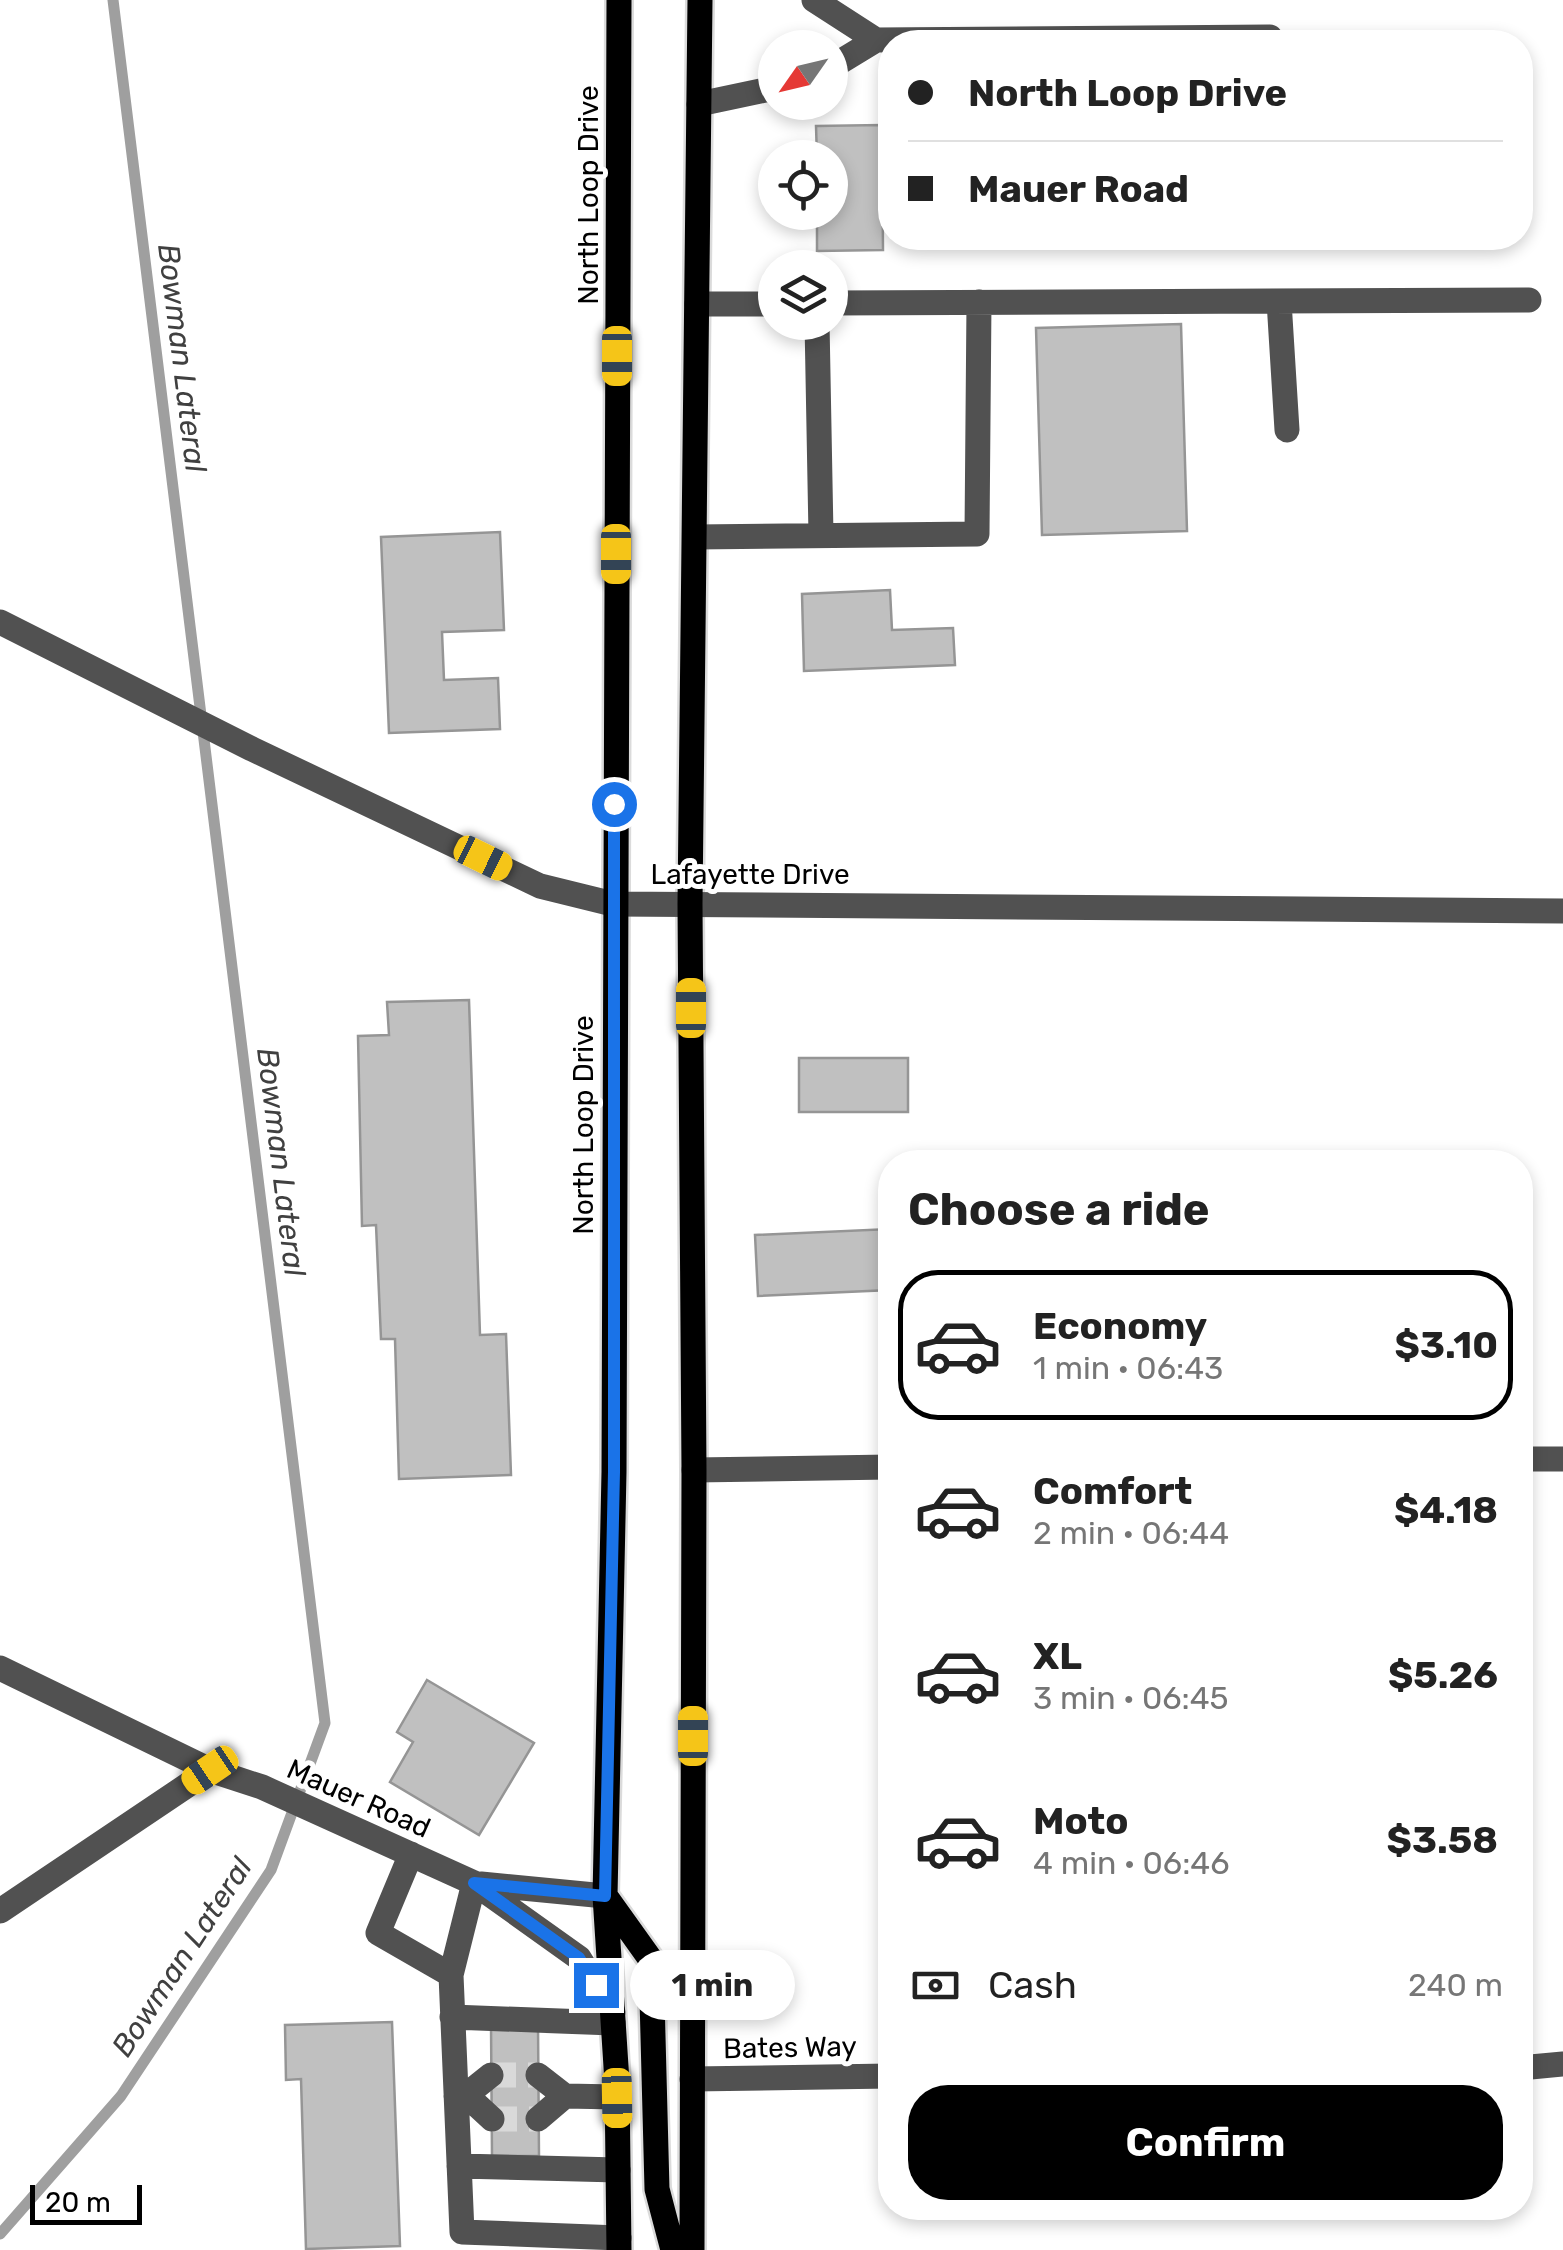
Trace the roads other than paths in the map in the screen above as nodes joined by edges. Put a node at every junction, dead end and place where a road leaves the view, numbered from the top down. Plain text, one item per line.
1 (619, 0) edge
2 (700, 0) edge
3 (814, 0) edge
4 (876, 40) joint
5 (848, 57) edge
6 (758, 92) edge
7 (699, 104) junction
8 (1529, 300) dead end
9 (1279, 301) junction
10 (979, 302) junction
11 (848, 303) edge
12 (696, 304) junction
13 (758, 304) edge
14 (817, 340) edge
15 (1287, 430) dead end
16 (822, 535) junction
17 (695, 537) junction
18 (0, 622) edge
19 (613, 904) junction
20 (690, 904) junction
21 (1563, 911) edge
22 (1533, 1459) edge
23 (1563, 1459) edge
24 (878, 1467) edge
25 (694, 1470) junction
26 (0, 1668) edge
27 (210, 1770) junction
28 (411, 1854) junction
29 (474, 1883) junction
30 (605, 1896) junction
31 (0, 1911) edge
32 (451, 1975) junction
33 (452, 2017) junction
34 (613, 2018) junction
35 (1563, 2064) edge
36 (1533, 2067) edge
37 (491, 2075) tunnel mouth
38 (538, 2075) tunnel mouth
39 (878, 2076) edge
40 (692, 2079) junction
41 (461, 2096) junction
42 (565, 2096) junction
43 (617, 2098) junction
44 (538, 2118) tunnel mouth
45 (492, 2120) tunnel mouth
46 (460, 2166) junction
47 (618, 2170) junction
48 (619, 2244) edge
49 (673, 2250) edge
50 (692, 2250) edge

1 - 19 main road, North Loop Drive
2 - 7 main road
3 - 4 street
4 - 5 street
6 - 7 street
7 - 12 main road
8 - 9 street
9 - 10 street
9 - 15 street
10 - 11 street
10 - 16 street
12 - 13 street
12 - 17 main road
14 - 16 street
16 - 17 street
17 - 20 main road
18 - 19 street, Lafayette Drive
19 - 20 street, Lafayette Drive
19 - 30 main road, North Loop Drive
20 - 21 street, Lafayette Drive
20 - 25 main road
22 - 23 street
24 - 25 street
25 - 40 main road
26 - 27 street, Mauer Road
27 - 28 street, Mauer Road
27 - 31 street
28 - 29 street, Mauer Road
28 - 32 street
29 - 30 street, Mauer Road
29 - 32 street
29 - 34 street, Mauer Road
30 - 34 main road, North Loop Drive
30 - 49 main road
32 - 33 street
33 - 34 street
33 - 41 street
34 - 43 main road, North Loop Drive
35 - 36 street
37 - 41 street
38 - 42 street
39 - 40 street, Bates Way
40 - 50 main road
41 - 45 street
41 - 46 street
42 - 43 street
42 - 44 street
43 - 47 main road, North Loop Drive
46 - 47 street
46 - 48 street
47 - 48 main road, North Loop Drive

